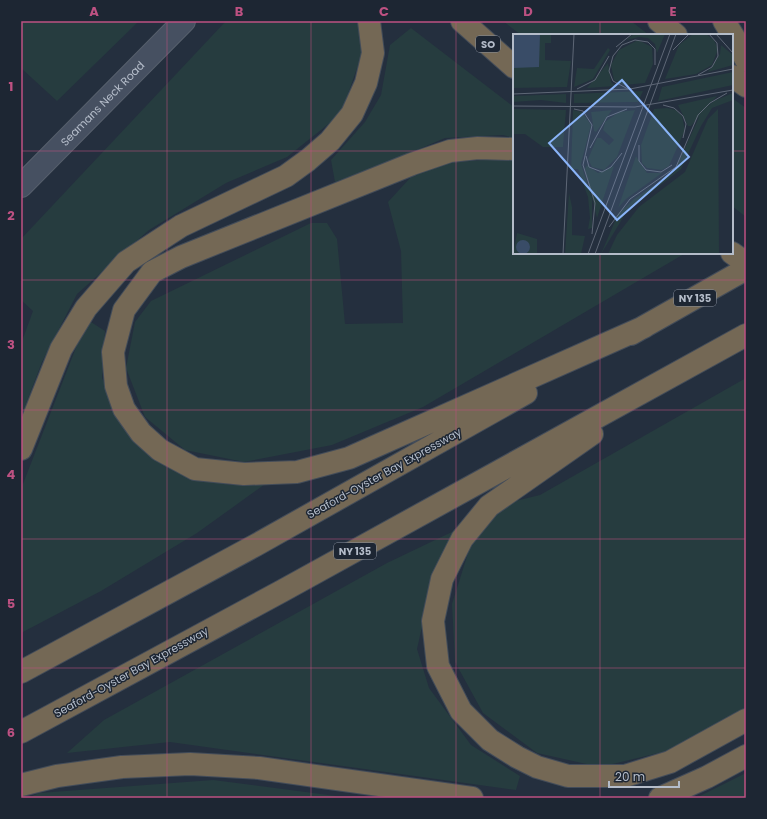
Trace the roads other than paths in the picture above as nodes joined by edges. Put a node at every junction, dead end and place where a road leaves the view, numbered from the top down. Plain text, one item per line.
1 (184, 21) edge
2 (369, 21) edge
3 (462, 21) edge
4 (659, 21) edge
5 (724, 21) edge
6 (675, 34) edge
7 (732, 34) edge
8 (733, 36) edge
9 (746, 60) edge
10 (513, 66) edge
11 (733, 77) edge
12 (746, 86) edge
13 (513, 148) edge
14 (21, 186) edge
15 (733, 254) edge
16 (746, 263) edge
17 (746, 269) edge
18 (644, 327) junction
19 (746, 335) edge
20 (687, 367) junction
21 (21, 449) edge
22 (21, 672) edge
23 (746, 720) edge
24 (21, 732) edge
25 (746, 756) edge
26 (21, 785) edge
27 (472, 798) edge
28 (660, 798) edge

1 - 14 main road, Seamans Neck Road
2 - 21 highway
3 - 10 highway, SO
4 - 6 highway
5 - 7 highway
8 - 9 highway
11 - 12 highway
13 - 18 highway
15 - 16 highway
17 - 18 highway, Seaford-Oyster Bay Expressway / NY 135
18 - 22 highway, Seaford-Oyster Bay Expressway / NY 135
19 - 20 highway, Seaford-Oyster Bay Expressway / NY 135
20 - 23 highway
20 - 24 highway, Seaford-Oyster Bay Expressway / NY 135
25 - 28 highway
26 - 27 highway

